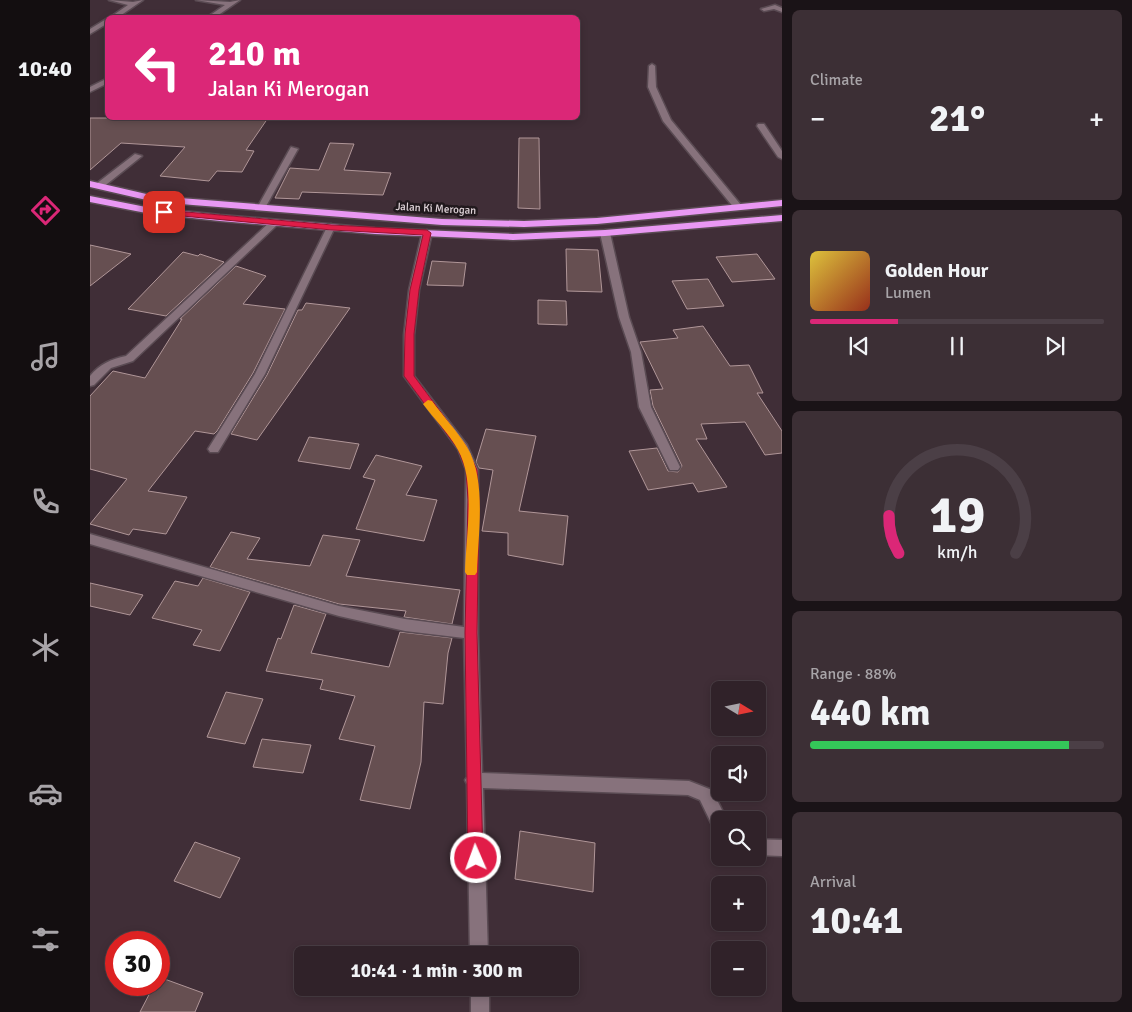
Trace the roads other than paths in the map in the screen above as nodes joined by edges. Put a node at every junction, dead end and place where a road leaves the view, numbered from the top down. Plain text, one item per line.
1 (112, 0) edge
2 (140, 0) edge
3 (199, 0) edge
4 (237, 0) edge
5 (134, 4) junction
6 (230, 4) junction
7 (764, 9) dead end
8 (782, 10) edge
9 (117, 15) edge
10 (214, 15) edge
11 (105, 22) edge
12 (90, 24) edge
13 (99, 26) junction
14 (90, 32) edge
15 (102, 33) dead end
16 (652, 66) dead end
17 (105, 82) edge
18 (91, 90) edge
19 (761, 126) dead end
20 (294, 148) dead end
21 (138, 156) dead end
22 (782, 157) edge
23 (94, 185) edge
24 (90, 199) edge
25 (782, 202) edge
26 (738, 207) junction
27 (260, 208) junction
28 (782, 218) edge
29 (274, 223) junction
30 (332, 227) junction
31 (427, 233) junction
32 (605, 233) junction
33 (90, 383) edge
34 (214, 449) dead end
35 (674, 467) dead end
36 (90, 539) edge
37 (471, 633) junction
38 (473, 780) junction
39 (714, 811) edge
40 (766, 847) edge
41 (782, 848) edge
42 (478, 946) edge
43 (480, 996) edge
44 (480, 1012) edge

1 - 5 street
2 - 5 street
3 - 6 street
4 - 6 street
5 - 9 street
6 - 10 street
7 - 8 street
11 - 13 street
12 - 13 street
13 - 14 street
14 - 15 street
16 - 26 street
17 - 18 street
19 - 22 street
20 - 27 street
21 - 23 street
23 - 27 highway, Jalan Ki Merogan
24 - 29 highway, Jalan Ki Merogan
25 - 26 highway, Jalan Ki Merogan
26 - 27 highway, Jalan Ki Merogan
28 - 32 highway, Jalan Ki Merogan
29 - 30 highway, Jalan Ki Merogan
29 - 33 street
30 - 31 highway, Jalan Ki Merogan
30 - 34 street
31 - 32 highway, Jalan Ki Merogan
31 - 37 street
32 - 35 street
36 - 37 street
37 - 38 street
38 - 39 street
38 - 42 street
40 - 41 street
43 - 44 street

